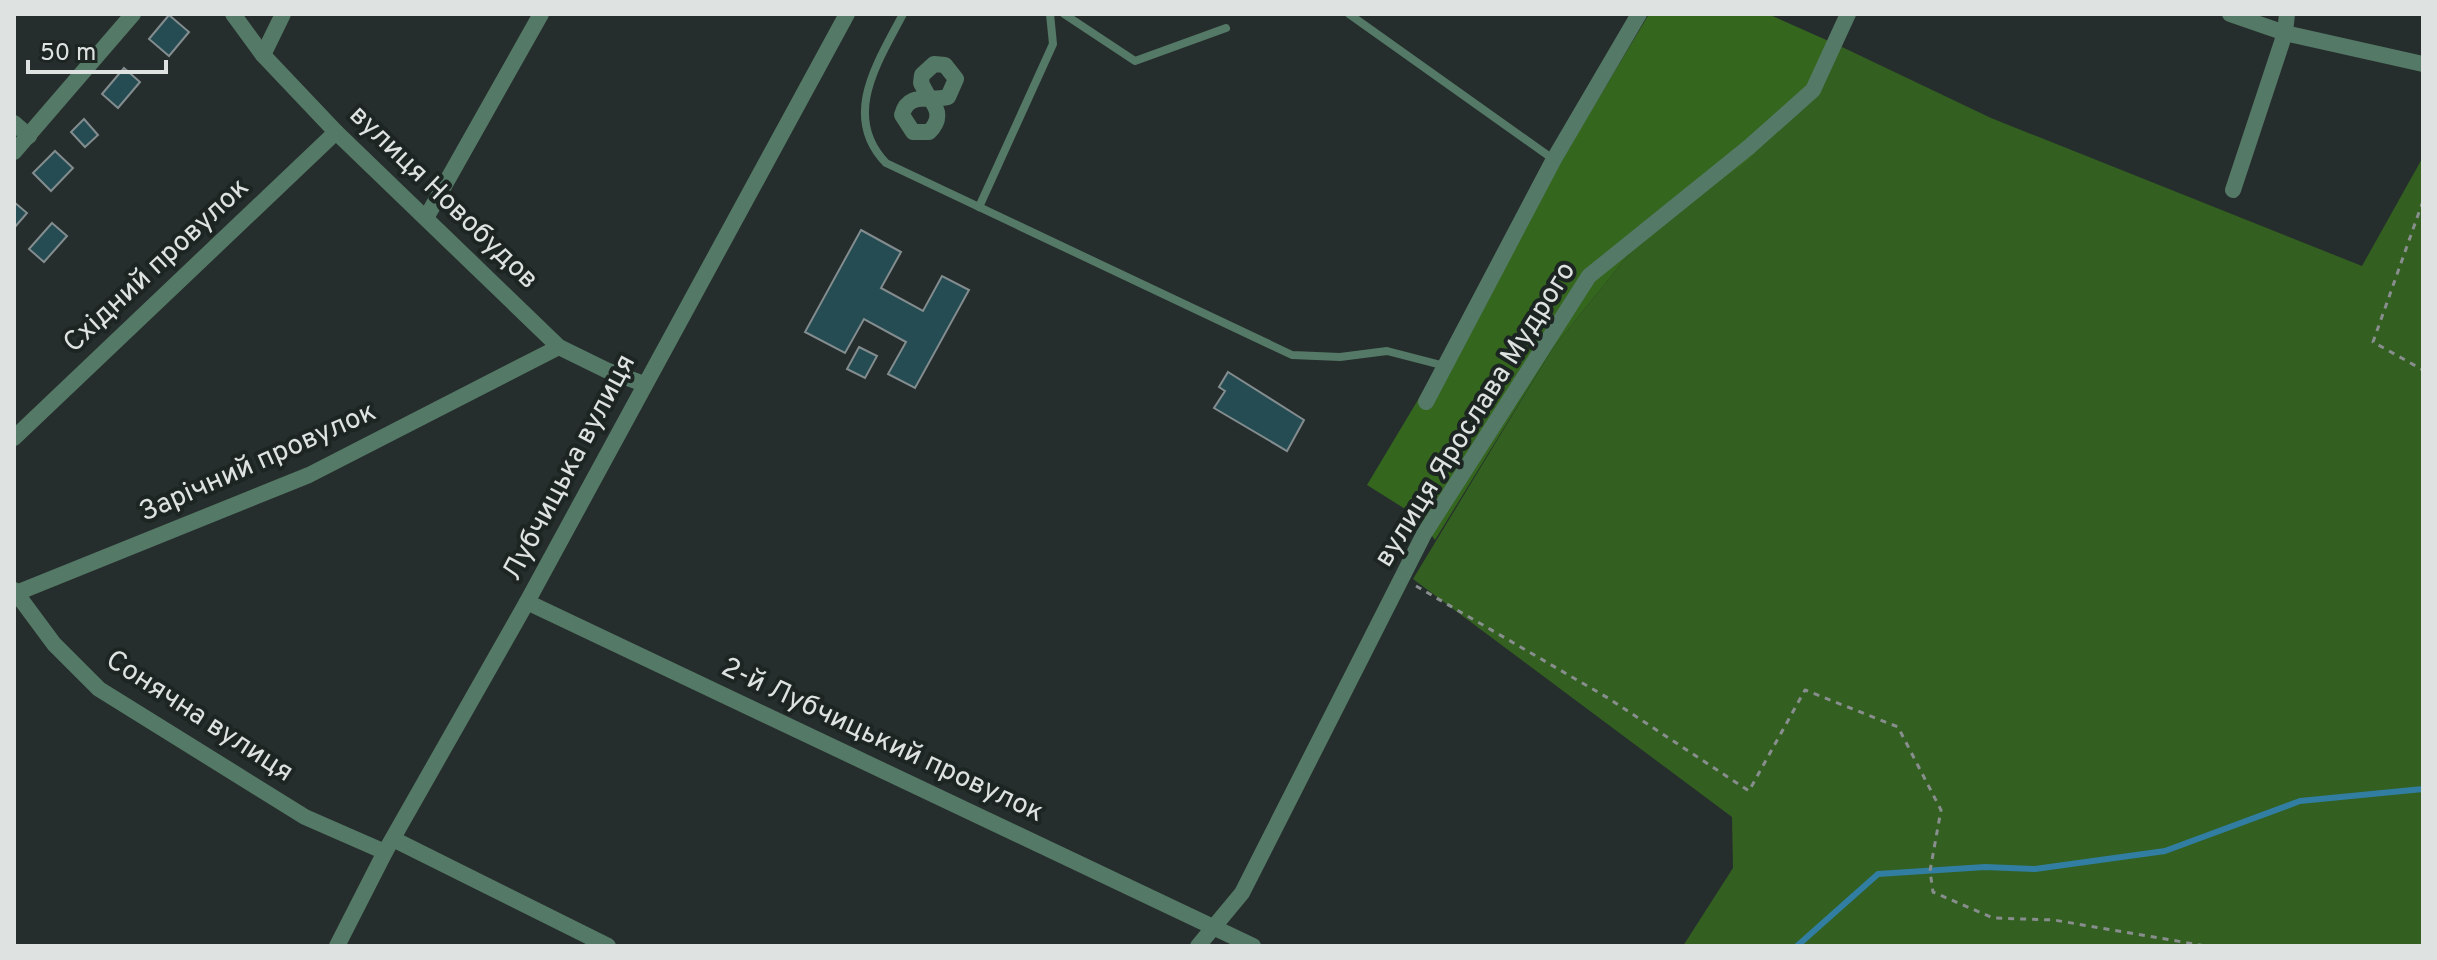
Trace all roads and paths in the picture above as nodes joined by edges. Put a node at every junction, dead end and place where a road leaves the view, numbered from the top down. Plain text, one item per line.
1 (133, 14) edge
2 (233, 14) edge
3 (283, 14) edge
4 (541, 14) edge
5 (847, 14) edge
6 (903, 14) edge
7 (1050, 14) edge
8 (1064, 14) edge
9 (1349, 14) edge
10 (1639, 14) edge
11 (1848, 14) edge
12 (2230, 14) edge
13 (2287, 14) edge
14 (1226, 28) dead end
15 (2285, 33) junction
16 (263, 55) junction
17 (2423, 64) edge
18 (929, 97) joint
19 (14, 123) edge
20 (336, 132) junction
21 (29, 136) junction
22 (14, 152) edge
23 (1554, 159) junction
24 (2233, 190) dead end
25 (2423, 201) edge
26 (979, 207) junction
27 (426, 218) junction
28 (559, 347) junction
29 (1445, 366) junction
30 (2423, 370) edge
31 (644, 384) junction
32 (1426, 402) dead end
33 (14, 438) edge
34 (1402, 578) junction
35 (15, 592) edge
36 (527, 602) junction
37 (389, 846) junction
38 (1215, 926) junction
39 (337, 946) edge
40 (608, 946) edge
41 (1198, 946) edge
42 (1253, 946) edge
43 (2206, 946) edge

1 - 21 street
2 - 16 street, вулиця Новобудов
3 - 16 street
4 - 27 street
5 - 31 street, Лубчицька вулиця
6 - 26 lane
7 - 26 lane
8 - 14 lane
9 - 23 lane
10 - 23 street
11 - 34 street, вулиця Ярослава Мудрого
12 - 15 street
13 - 15 street
15 - 17 street
15 - 24 street
16 - 20 street, вулиця Новобудов
18 - 18 street
19 - 21 street
20 - 27 street, вулиця Новобудов
20 - 33 street, Східний провулок
21 - 22 street
23 - 29 street
25 - 30 path
26 - 29 lane
27 - 28 street, вулиця Новобудов
28 - 31 street, вулиця Новобудов
28 - 35 street, Зарічний провулок
29 - 32 street
31 - 36 street, Лубчицька вулиця
34 - 38 street, вулиця Ярослава Мудрого
34 - 43 path
35 - 37 street, Сонячна вулиця
36 - 37 street, Лубчицька вулиця
36 - 38 street, 2-й Лубчицький провулок
37 - 39 street, Лубчицька вулиця
37 - 40 street, Сонячна вулиця
38 - 41 street, вулиця Ярослава Мудрого
38 - 42 street, 2-й Лубчицький провулок

